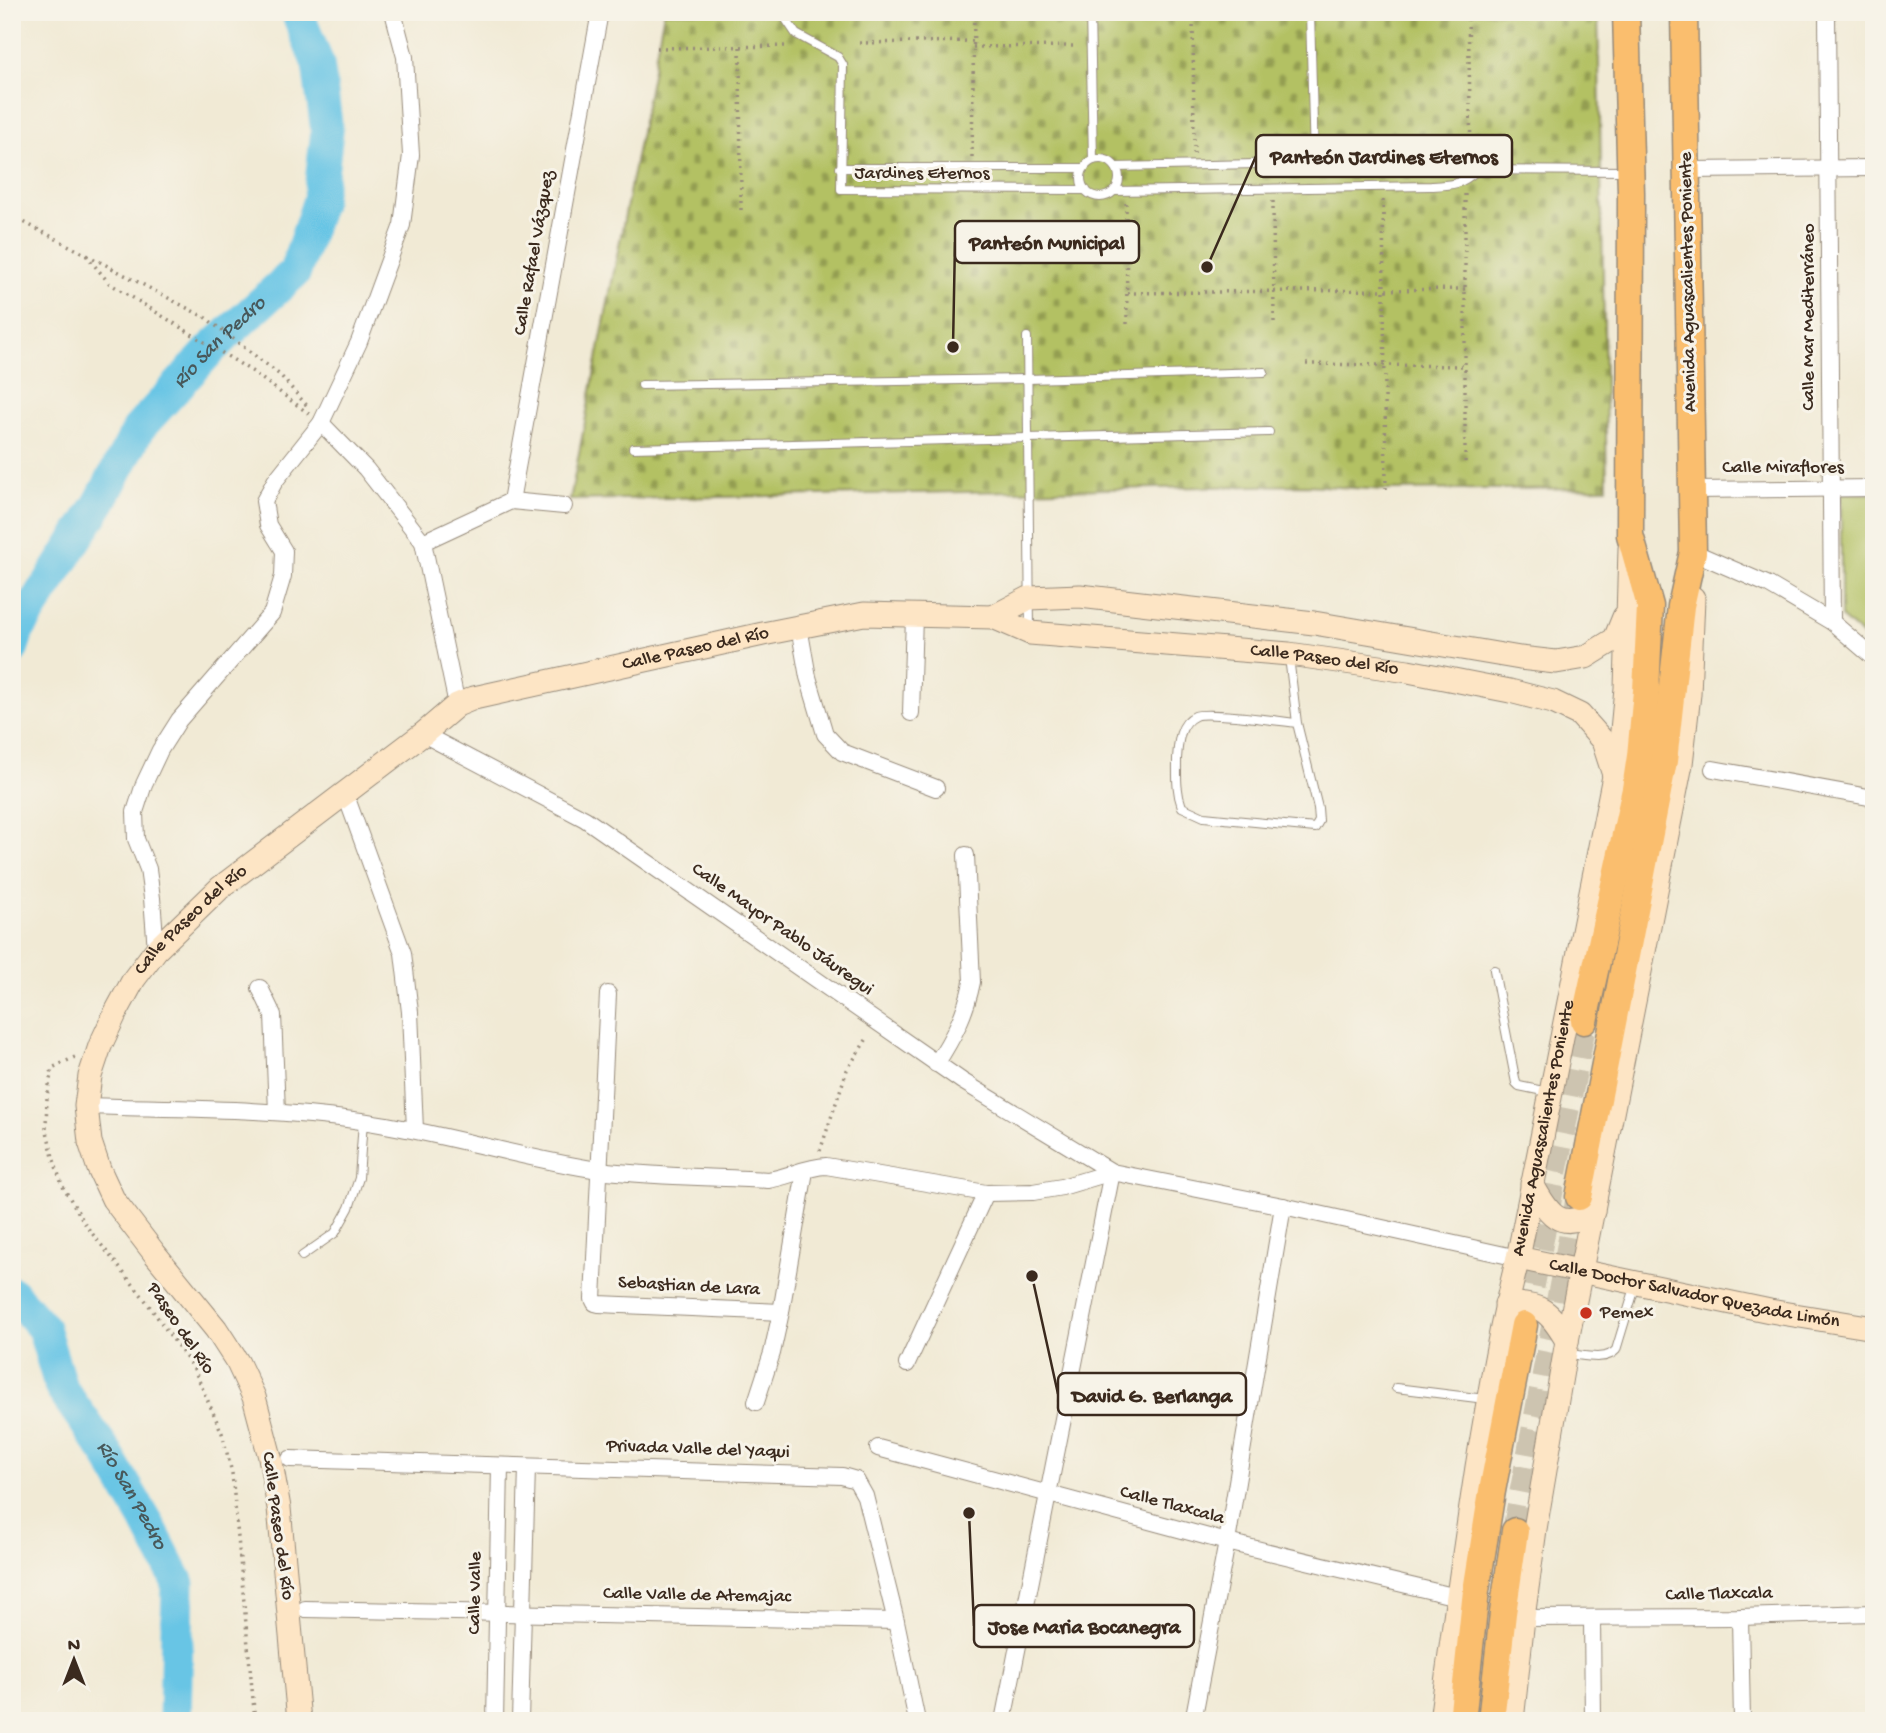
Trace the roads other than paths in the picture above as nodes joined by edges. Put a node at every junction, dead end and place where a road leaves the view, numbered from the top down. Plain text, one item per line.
1 (393, 12) edge
2 (600, 12) edge
3 (781, 12) edge
4 (1090, 12) edge
5 (1311, 12) edge
6 (1626, 12) edge
7 (1684, 12) edge
8 (1827, 12) edge
9 (1094, 160) junction
10 (1314, 162) junction
11 (1084, 167) junction
12 (1116, 167) junction
13 (840, 168) junction
14 (1874, 168) edge
15 (1829, 169) junction
16 (1476, 170) junction
17 (1687, 170) junction
18 (1630, 171) junction
19 (1086, 190) junction
20 (1114, 191) junction
21 (1027, 337) dead end
22 (1264, 372) dead end
23 (1028, 379) junction
24 (642, 385) dead end
25 (321, 423) junction
26 (1269, 432) dead end
27 (1029, 437) junction
28 (633, 448) dead end
29 (1874, 488) edge
30 (1831, 489) junction
31 (1693, 490) junction
32 (511, 501) junction
33 (564, 506) dead end
34 (1630, 535) junction
35 (423, 542) junction
36 (1693, 552) junction
37 (1029, 598) junction
38 (1627, 610) junction
39 (914, 616) junction
40 (993, 617) junction
41 (1832, 622) junction
42 (799, 627) junction
43 (1030, 633) junction
44 (1289, 654) junction
45 (1874, 658) edge
46 (457, 705) junction
47 (911, 713) dead end
48 (1297, 723) junction
49 (423, 734) junction
50 (1713, 769) dead end
51 (1615, 778) junction
52 (936, 789) dead end
53 (345, 793) junction
54 (1874, 798) edge
55 (966, 855) dead end
56 (156, 950) junction
57 (1494, 970) dead end
58 (260, 988) dead end
59 (608, 993) dead end
60 (1584, 1021) tunnel mouth
61 (936, 1064) junction
62 (1551, 1092) junction
63 (86, 1106) junction
64 (277, 1112) junction
65 (363, 1121) junction
66 (415, 1130) junction
67 (810, 1169) junction
68 (598, 1170) junction
69 (1112, 1172) junction
70 (1532, 1184) junction
71 (986, 1193) junction
72 (1586, 1204) junction
73 (1283, 1206) junction
74 (302, 1256) dead end
75 (1518, 1258) junction
76 (1581, 1272) junction
77 (1636, 1284) junction
78 (1506, 1304) junction
79 (781, 1312) junction
80 (1524, 1325) tunnel mouth
81 (1874, 1328) edge
82 (1566, 1347) junction
83 (907, 1364) dead end
84 (1396, 1388) dead end
85 (1488, 1399) junction
86 (756, 1402) dead end
87 (878, 1448) dead end
88 (290, 1459) dead end
89 (500, 1466) junction
90 (527, 1467) junction
91 (1049, 1495) junction
92 (1515, 1531) tunnel mouth
93 (1227, 1542) junction
94 (1457, 1597) junction
95 (305, 1609) dead end
96 (1874, 1613) edge
97 (497, 1614) junction
98 (523, 1614) junction
99 (1740, 1616) junction
100 (1523, 1618) junction
101 (1592, 1618) junction
102 (896, 1621) junction
103 (12, 1711) edge
104 (14, 1721) edge
105 (299, 1721) edge
106 (495, 1721) edge
107 (520, 1721) edge
108 (917, 1721) edge
109 (1003, 1721) edge
110 (1193, 1721) edge
111 (1441, 1721) edge
112 (1462, 1721) edge
113 (1491, 1721) edge
114 (1512, 1721) edge
115 (1593, 1721) edge
116 (1742, 1721) edge

1 - 25 street
2 - 32 street, Calle Rafael Vázquez
3 - 13 lane, Jardines Eternos
4 - 9 lane
5 - 10 lane
6 - 18 main road, Avenida Aguascalientes Poniente
7 - 17 main road, Avenida Aguascalientes Poniente
8 - 15 street, Calle Mar Mediterráneo
9 - 11 lane
9 - 12 lane
10 - 12 lane
10 - 16 lane
11 - 13 lane
11 - 19 lane
12 - 20 lane
13 - 19 lane, Jardines Eternos
14 - 15 street
15 - 17 street
15 - 30 street, Calle Mar Mediterráneo
16 - 18 lane
16 - 20 lane
17 - 31 main road, Avenida Aguascalientes Poniente
18 - 34 main road, Avenida Aguascalientes Poniente
19 - 20 lane
21 - 23 lane
22 - 23 lane
23 - 24 lane
23 - 27 lane
25 - 35 street
25 - 56 street
26 - 27 lane
27 - 28 lane
27 - 37 lane
29 - 30 street, Calle Miraflores
30 - 31 street, Calle Miraflores
30 - 41 street, Calle Mar Mediterráneo
31 - 36 main road, Avenida Aguascalientes Poniente
32 - 33 street
32 - 35 street
34 - 38 street, Avenida Aguascalientes Poniente
34 - 60 main road, Avenida Aguascalientes Poniente
35 - 46 street
36 - 41 street
36 - 72 main road, Avenida Aguascalientes Poniente
37 - 38 street, Calle Paseo del Río
37 - 40 street, Calle Paseo del Río
37 - 43 lane
38 - 51 street, Avenida Aguascalientes Poniente
39 - 40 street, Calle Paseo del Río
39 - 42 street, Calle Paseo del Río
39 - 47 street
40 - 43 street, Calle Paseo del Río
41 - 45 street
42 - 46 street, Calle Paseo del Río
42 - 52 street
43 - 44 street, Calle Paseo del Río
44 - 48 lane
44 - 51 street, Calle Paseo del Río
46 - 49 street, Calle Paseo del Río
48 - 48 lane
49 - 53 street, Calle Paseo del Río
49 - 61 street, Calle Mayor Pablo Jáuregui
50 - 54 street
51 - 62 street, Avenida Aguascalientes Poniente
53 - 56 street, Calle Paseo del Río
53 - 66 street
55 - 61 street
56 - 63 street, Calle Paseo del Río
57 - 62 lane
58 - 64 street
59 - 68 street
61 - 69 street, Calle Mayor Pablo Jáuregui
62 - 70 street, Avenida Aguascalientes Poniente
63 - 64 street
63 - 105 street, Calle Paseo del Río
64 - 65 street
65 - 66 street
65 - 74 lane
66 - 68 street
67 - 68 street
67 - 71 street
67 - 79 street
68 - 79 street, Sebastian de Lara
69 - 71 street
69 - 73 street
69 - 91 street
70 - 72 street
70 - 75 street, Avenida Aguascalientes Poniente
71 - 83 street
72 - 76 street, Avenida Aguascalientes Poniente
73 - 75 street
73 - 93 street
75 - 76 street, Calle Doctor Salvador Quezada Limón
75 - 78 street, Avenida Aguascalientes Poniente
76 - 77 street, Calle Doctor Salvador Quezada Limón
76 - 82 street, Avenida Aguascalientes Poniente
77 - 81 street, Calle Doctor Salvador Quezada Limón
77 - 82 lane
78 - 82 street
78 - 85 street, Avenida Aguascalientes Poniente
79 - 86 street
80 - 112 main road
82 - 100 street, Avenida Aguascalientes Poniente
84 - 85 lane
85 - 94 street, Avenida Aguascalientes Poniente
87 - 91 street, Calle Tlaxcala
88 - 89 street, Privada Valle del Yaqui
89 - 90 street, Privada Valle del Yaqui
89 - 97 street, Calle Valle
90 - 98 street
90 - 102 street, Privada Valle del Yaqui
91 - 93 street, Calle Tlaxcala
91 - 109 street
92 - 113 main road
93 - 94 street, Calle Tlaxcala
93 - 110 street
94 - 111 street, Avenida Aguascalientes Poniente
95 - 97 street, Calle Valle de Atemajac
96 - 99 street, Calle Tlaxcala
97 - 98 street, Calle Valle de Atemajac
97 - 106 street, Calle Valle
98 - 102 street, Calle Valle de Atemajac
98 - 107 street
99 - 101 street, Calle Tlaxcala
99 - 116 street
100 - 101 street, Calle Tlaxcala
100 - 114 street, Avenida Aguascalientes Poniente
101 - 115 street
102 - 108 street, Privada Valle del Yaqui
103 - 104 street

